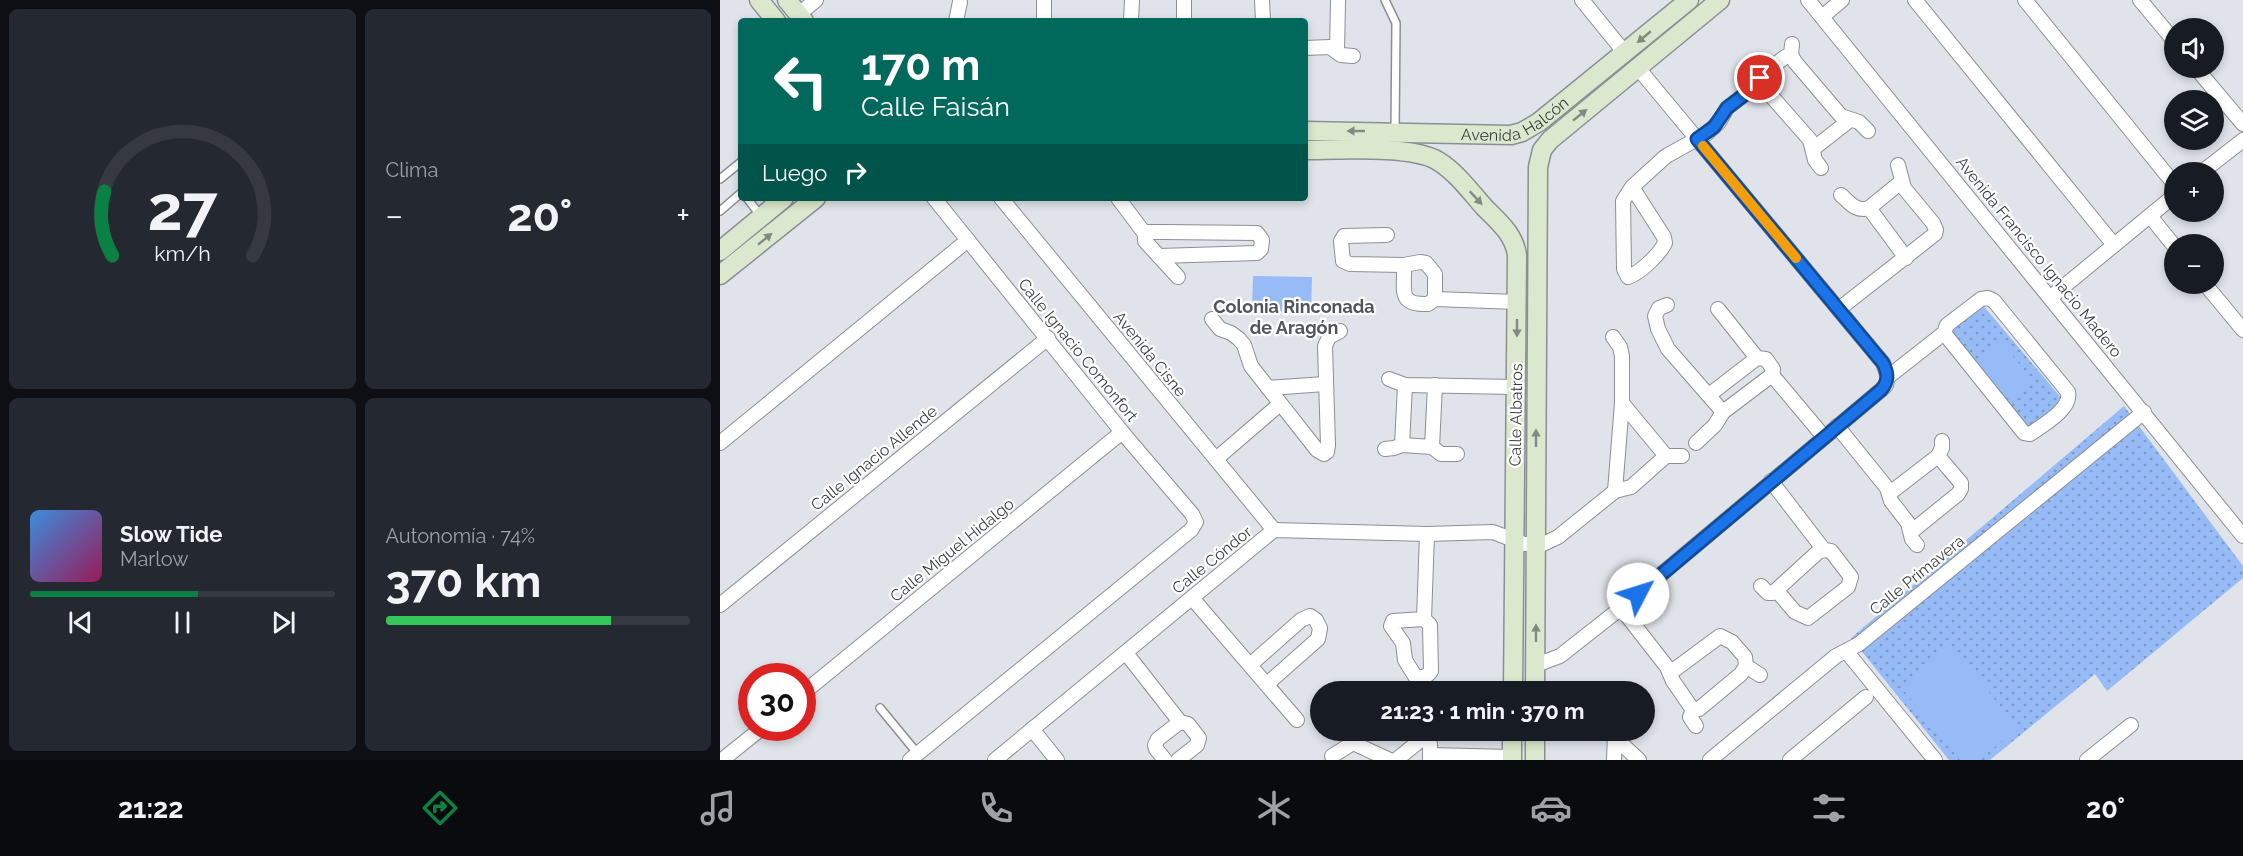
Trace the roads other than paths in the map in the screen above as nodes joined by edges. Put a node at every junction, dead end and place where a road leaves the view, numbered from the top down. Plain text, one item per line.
1 (759, 0) edge
2 (816, 0) edge
3 (1044, 0) edge
4 (1132, 0) edge
5 (1184, 0) edge
6 (1262, 0) edge
7 (1338, 0) edge
8 (1385, 0) edge
9 (1582, 0) edge
10 (1689, 0) edge
11 (1720, 0) edge
12 (1808, 0) edge
13 (1842, 0) edge
14 (1915, 0) edge
15 (2025, 0) edge
16 (2140, 0) edge
17 (960, 2) dead end
18 (797, 12) edge
19 (1822, 17) junction
20 (774, 18) edge
21 (957, 18) edge
22 (1044, 18) edge
23 (1131, 18) edge
24 (1184, 18) edge
25 (1263, 18) edge
26 (2164, 29) edge
27 (1308, 48) edge
28 (1337, 52) junction
29 (1625, 53) junction
30 (1353, 56) dead end
31 (1638, 68) junction
32 (2204, 78) edge
33 (1758, 81) junction
34 (1850, 120) junction
35 (2243, 124) edge
36 (1308, 131) edge
37 (1869, 131) dead end
38 (1395, 132) junction
39 (1456, 134) junction
40 (1511, 135) junction
41 (1697, 139) junction
42 (2243, 140) edge
43 (1813, 149) junction
44 (1308, 150) edge
45 (1540, 157) junction
46 (2215, 162) edge
47 (738, 164) edge
48 (1898, 165) dead end
49 (1446, 166) junction
50 (1821, 168) dead end
51 (2164, 171) edge
52 (720, 179) edge
53 (1901, 182) junction
54 (1632, 187) junction
55 (1841, 195) dead end
56 (738, 196) edge
57 (812, 201) edge
58 (936, 201) edge
59 (1003, 201) edge
60 (1120, 201) edge
61 (774, 203) edge
62 (2164, 204) edge
63 (1869, 207) junction
64 (720, 211) edge
65 (2150, 216) junction
66 (1537, 218) junction
67 (1506, 230) junction
68 (1145, 234) junction
69 (2165, 234) edge
70 (1387, 235) dead end
71 (968, 240) junction
72 (2114, 245) junction
73 (720, 250) edge
74 (1159, 256) junction
75 (1906, 258) junction
76 (1404, 265) junction
77 (722, 270) edge
78 (1178, 277) dead end
79 (2213, 294) edge
80 (2051, 297) junction
81 (1435, 299) junction
82 (1517, 302) junction
83 (1667, 305) dead end
84 (1718, 309) dead end
85 (1839, 309) junction
86 (1212, 319) dead end
87 (2243, 330) edge
88 (1340, 331) dead end
89 (1944, 333) junction
90 (1613, 337) dead end
91 (1048, 338) junction
92 (1757, 358) junction
93 (1772, 375) junction
94 (1888, 377) junction
95 (1389, 379) dead end
96 (1325, 384) junction
97 (1405, 385) junction
98 (1435, 385) junction
99 (1516, 387) junction
100 (1268, 388) junction
101 (1710, 395) junction
102 (1622, 403) junction
103 (1280, 404) junction
104 (1723, 412) junction
105 (2144, 412) junction
106 (1837, 426) junction
107 (1122, 432) junction
108 (1824, 437) junction
109 (1942, 441) dead end
110 (720, 443) edge
111 (1696, 443) dead end
112 (1402, 445) junction
113 (1432, 447) junction
114 (1385, 449) dead end
115 (1457, 454) dead end
116 (1666, 456) junction
117 (1682, 456) dead end
118 (1938, 456) junction
119 (1215, 459) junction
120 (1770, 481) junction
121 (1616, 491) junction
122 (1890, 493) junction
123 (1274, 530) junction
124 (1911, 532) junction
125 (1427, 534) junction
126 (2243, 536) edge
127 (1514, 542) junction
128 (1536, 545) junction
129 (1917, 545) dead end
130 (1824, 549) junction
131 (1761, 586) dead end
132 (1777, 591) junction
133 (1192, 598) junction
134 (720, 605) edge
135 (1621, 608) junction
136 (1425, 619) dead end
137 (1846, 651) junction
138 (1126, 653) junction
139 (1250, 665) junction
140 (1536, 665) junction
141 (1746, 666) junction
142 (1670, 673) junction
143 (1760, 675) dead end
144 (1513, 681) edge
145 (1535, 681) edge
146 (816, 683) edge
147 (1267, 684) junction
148 (1866, 697) dead end
149 (880, 708) dead end
150 (1693, 710) junction
151 (1297, 720) dead end
152 (1180, 722) junction
153 (2131, 725) dead end
154 (1696, 726) dead end
155 (1032, 729) junction
156 (746, 741) edge
157 (1512, 741) edge
158 (1535, 741) edge
159 (1615, 741) edge
160 (1621, 741) edge
161 (1332, 756) dead end
162 (914, 757) edge
163 (1430, 757) edge
164 (1512, 759) edge
165 (722, 760) edge
166 (995, 760) edge
167 (1057, 760) edge
168 (1165, 760) edge
169 (1178, 760) edge
170 (1390, 760) edge
171 (1396, 760) edge
172 (1534, 760) edge
173 (1614, 760) edge
174 (1638, 760) edge
175 (1710, 760) edge
176 (1790, 760) edge
177 (1935, 760) edge
178 (2087, 760) edge

1 - 20 street
2 - 18 street
3 - 22 street
4 - 23 street
5 - 24 street
6 - 25 street
7 - 28 street
8 - 38 lane
9 - 29 street
10 -> 29 street, Avenida Halcón
11 - 31 street, Avenida Halcón
12 - 19 street, Avenida Francisco Ignacio Madero
13 - 19 street
14 - 72 street
15 - 51 street
16 - 26 street
17 - 21 street
19 - 80 street, Avenida Francisco Ignacio Madero
27 - 28 street
28 - 30 street
29 - 40 street, Avenida Halcón
31 - 41 street
45 -> 31 street, Avenida Halcón
32 - 35 street
33 - 34 street
33 - 41 street
33 - 43 street
34 - 37 street
34 - 43 street
38 -> 36 street, Avenida Halcón
38 - 39 street, Avenida Halcón
39 - 40 street, Avenida Halcón
39 - 49 street
40 - 45 street
41 - 54 street
41 - 85 street
42 - 46 street
43 - 50 street
44 - 49 street
45 - 66 street, Calle Albatros
47 - 52 lane
48 - 53 street
49 -> 67 street, Calle Albatros
53 - 63 street
53 - 75 street
54 - 54 street
55 - 63 street
56 - 64 lane
77 -> 57 street
58 - 71 street, Calle Ignacio Comonfort
59 - 119 street, Avenida Cisne
60 - 68 street
61 - 73 street
62 - 65 street
63 - 75 street
65 - 69 street
65 - 72 street
66 - 67 street
128 -> 66 street, Calle Albatros
67 - 82 street, Calle Albatros
68 - 74 street
68 - 74 street
70 - 76 street
71 - 91 street, Calle Ignacio Comonfort
71 - 110 street
72 - 80 street
74 - 78 street
75 - 85 street
76 - 81 street
76 - 81 street
79 - 87 street
80 - 105 street, Avenida Francisco Ignacio Madero
81 - 82 street
82 -> 99 street, Calle Albatros
83 - 101 street
84 - 92 street
85 - 94 street
86 - 100 street
88 - 96 street
89 - 89 street
89 - 94 street
90 - 102 street
91 - 107 street, Calle Ignacio Comonfort
91 - 134 street, Calle Ignacio Allende
92 - 93 street
92 - 101 street
93 - 104 street
93 - 108 street
94 - 106 street
95 - 97 street
96 - 100 street
96 - 103 street
97 - 98 street
97 - 112 street
98 - 99 street
98 - 113 street
99 - 127 street, Calle Albatros
100 - 103 street
101 - 104 street
102 - 116 street
102 - 121 street
103 - 119 street
104 - 111 street
105 - 126 street, Avenida Francisco Ignacio Madero
105 - 137 street, Calle Primavera
106 - 108 street
106 - 122 street
107 - 146 street, Calle Miguel Hidalgo
107 - 162 street, Calle Ignacio Comonfort
108 - 120 street
109 - 118 street
112 - 113 street
112 - 114 street
113 - 115 street
116 - 117 street
116 - 121 street
118 - 122 street
118 - 124 street
119 - 123 street, Avenida Cisne
120 - 130 street
120 - 135 street
121 - 128 street
122 - 124 street
123 - 125 street, Calle Cóndor
123 - 133 street, Calle Cóndor
124 - 129 street
125 - 127 street, Calle Cóndor
125 - 136 street
127 - 128 street, Calle Cóndor
127 - 144 street, Calle Albatros
140 -> 128 street, Calle Albatros
130 - 132 street
130 - 132 street
131 - 132 street
133 - 138 street, Calle Cóndor
133 - 139 street
135 - 140 street
135 - 142 street
137 - 175 street, Calle Primavera
137 - 177 street
138 - 152 street
138 - 155 street, Calle Cóndor
139 - 147 street
139 - 147 street
140 - 145 street, Calle Albatros
141 - 142 street
141 - 143 street
141 - 150 street
142 - 150 street
147 - 151 street
148 - 176 street
149 - 162 lane
150 - 154 street
152 - 168 street
152 - 169 street
153 - 178 street
155 - 166 street, Calle Cóndor
155 - 167 street
156 - 165 street
157 - 164 street
158 - 172 street
159 - 173 street
160 - 174 street
161 - 170 street
163 - 164 street
163 - 171 street

